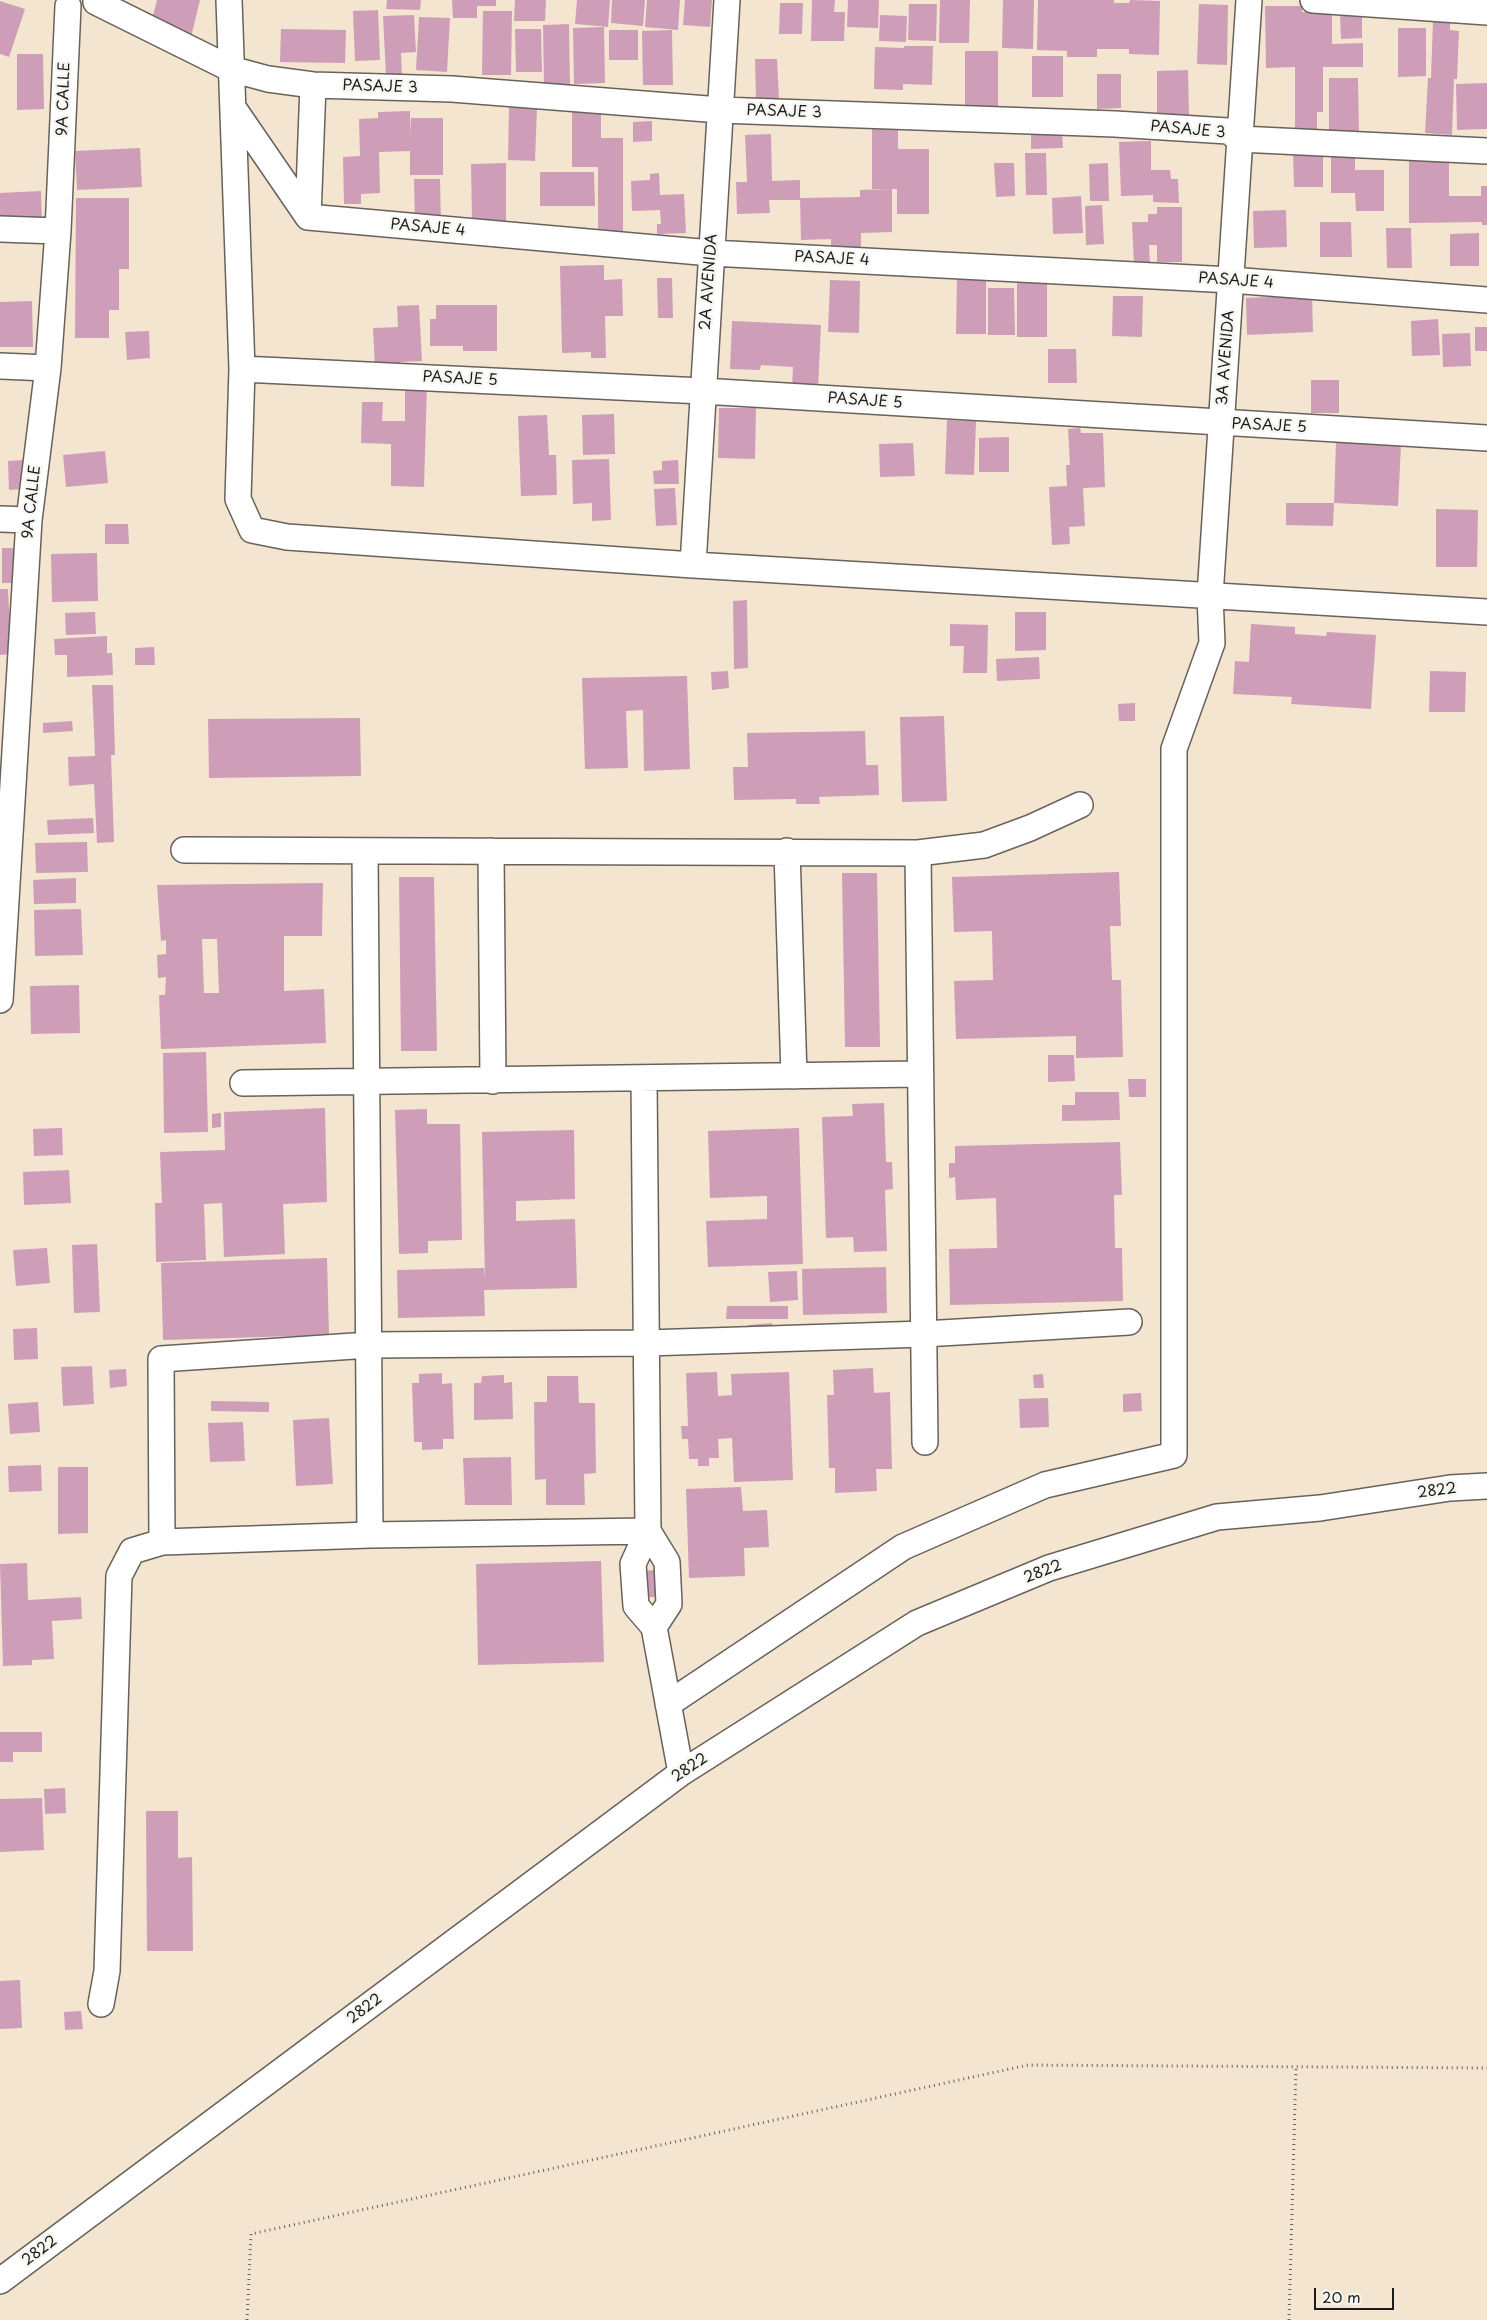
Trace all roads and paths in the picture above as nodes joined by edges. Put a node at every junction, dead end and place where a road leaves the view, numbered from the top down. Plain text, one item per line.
1 (229, 0) edge
2 (726, 0) edge
3 (1249, 0) edge
4 (1313, 0) edge
5 (78, 3) edge
6 (1487, 12) edge
7 (231, 68) junction
8 (313, 85) junction
9 (234, 109) junction
10 (720, 110) junction
11 (1240, 139) junction
12 (1487, 151) edge
13 (308, 217) junction
14 (0, 229) edge
15 (58, 231) junction
16 (711, 253) junction
17 (1231, 280) junction
18 (1487, 300) edge
19 (0, 366) edge
20 (48, 368) junction
21 (242, 368) junction
22 (702, 391) junction
23 (1221, 423) junction
24 (1487, 438) edge
25 (0, 519) edge
26 (29, 520) junction
27 (693, 565) junction
28 (1210, 596) junction
29 (1487, 612) edge
30 (10, 674) edge
31 (1080, 804) dead end
32 (6, 812) edge
33 (184, 850) dead end
34 (365, 850) junction
35 (491, 851) junction
36 (787, 851) junction
37 (918, 853) junction
38 (1, 975) edge
39 (0, 1000) edge
40 (920, 1074) junction
41 (794, 1076) junction
42 (644, 1079) junction
43 (493, 1081) junction
44 (367, 1082) junction
45 (243, 1083) dead end
46 (1129, 1322) dead end
47 (924, 1334) junction
48 (647, 1343) junction
49 (369, 1345) junction
50 (925, 1442) dead end
51 (1487, 1486) edge
52 (648, 1531) junction
53 (370, 1535) junction
54 (162, 1542) junction
55 (654, 1627) junction
56 (668, 1704) junction
57 (681, 1773) junction
58 (101, 2004) dead end
59 (1296, 2067) junction
60 (1487, 2068) edge
61 (0, 2281) edge
62 (247, 2320) edge
63 (1289, 2320) edge

1 - 7 street
2 - 10 street, 2A AVENIDA
3 - 11 street, 3A AVENIDA
4 - 6 street
5 - 7 street, PASAJE 3
5 - 15 street, 9A CALLE
7 - 8 street, PASAJE 3
7 - 9 street
8 - 10 street, PASAJE 3
8 - 13 street
9 - 13 street
9 - 21 street
10 - 11 street, PASAJE 3
10 - 16 street, 2A AVENIDA
11 - 12 street, PASAJE 3
11 - 17 street, 3A AVENIDA
13 - 16 street, PASAJE 4
14 - 15 street
15 - 20 street, 9A CALLE
16 - 17 street, PASAJE 4
16 - 22 street, 2A AVENIDA
17 - 18 street, PASAJE 4
17 - 23 street, 3A AVENIDA
19 - 20 street
20 - 26 street, 9A CALLE
21 - 22 street, PASAJE 5
21 - 27 street
22 - 23 street, PASAJE 5
22 - 27 street, 2A AVENIDA
23 - 24 street, PASAJE 5
23 - 28 street, 3A AVENIDA
25 - 26 street
26 - 30 street, 9A CALLE
27 - 28 street
28 - 29 street
28 - 56 street, 3A AVENIDA
30 - 32 street, 9A CALLE
31 - 37 street
32 - 38 street, 9A CALLE
33 - 34 street
34 - 35 street
34 - 44 street
35 - 36 street
35 - 43 street
36 - 37 street
36 - 41 street
37 - 40 street
38 - 39 street, 9A CALLE
40 - 41 street
40 - 47 street
41 - 42 street
42 - 43 street
42 - 48 street
43 - 44 street
44 - 45 street
44 - 49 street
46 - 47 street
47 - 48 street
47 - 50 street
48 - 49 street
48 - 52 street
49 - 53 street
49 - 54 street
51 - 57 street, 2822
52 - 53 street
52 - 55 street
52 - 55 street
53 - 54 street
54 - 58 street
55 - 56 street
56 - 57 street
57 - 61 street, 2822
59 - 60 path
59 - 62 path
59 - 63 path

